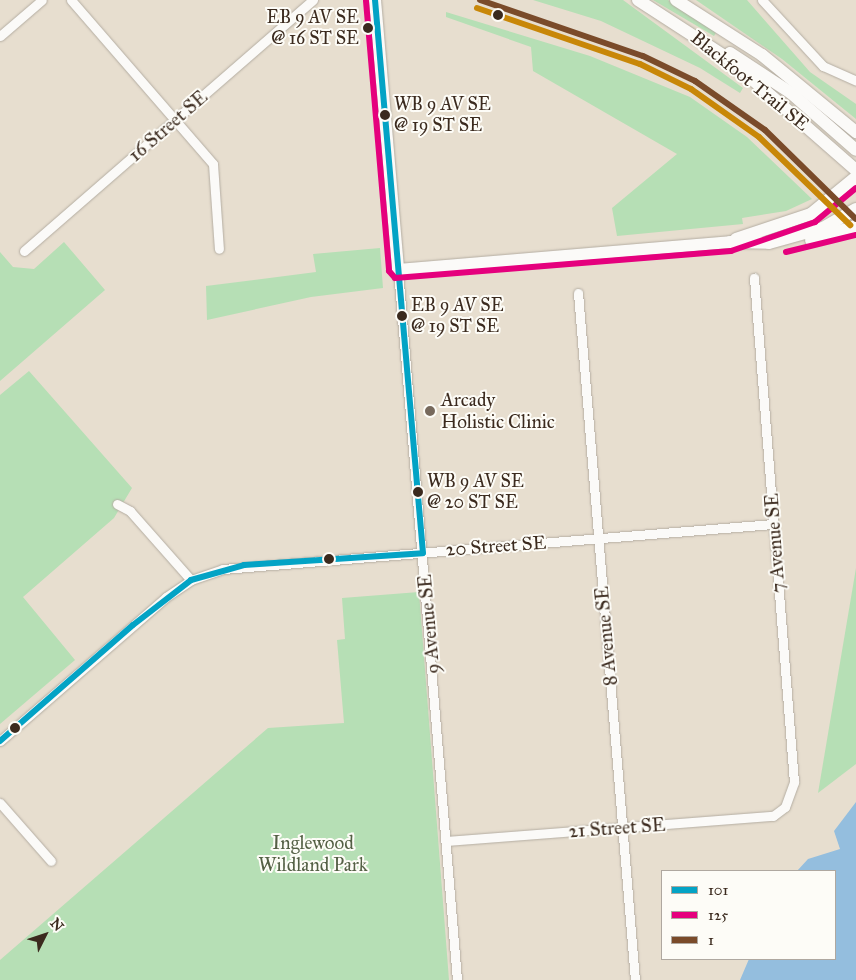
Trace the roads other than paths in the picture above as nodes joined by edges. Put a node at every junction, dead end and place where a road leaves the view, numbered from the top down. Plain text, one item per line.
1 (42, 0) edge
2 (70, 0) edge
3 (313, 0) edge
4 (375, 0) edge
5 (638, 0) edge
6 (676, 0) edge
7 (762, 0) edge
8 (682, 26) junction
9 (0, 36) edge
10 (856, 81) edge
11 (175, 119) junction
12 (853, 127) edge
13 (856, 150) edge
14 (856, 170) edge
15 (856, 177) edge
16 (856, 209) edge
17 (856, 226) edge
18 (730, 242) junction
19 (769, 243) junction
20 (219, 249) dead end
21 (24, 252) dead end
22 (398, 270) junction
23 (754, 278) dead end
24 (578, 293) dead end
25 (117, 504) dead end
26 (773, 524) junction
27 (598, 538) junction
28 (423, 553) junction
29 (191, 580) junction
30 (0, 741) edge
31 (0, 803) edge
32 (786, 807) joint
33 (623, 828) junction
34 (446, 842) junction
35 (51, 861) dead end
36 (457, 980) edge
37 (635, 980) edge

1 - 9 street
2 - 11 street
3 - 11 street, 16 Street SE
4 - 22 main road, 9 Avenue SE
5 - 8 main road, Blackfoot Trail SE
6 - 12 main road, Blackfoot Trail SE
7 - 10 street
8 - 13 main road
8 - 14 main road, Blackfoot Trail SE
11 - 20 street
11 - 21 street, 16 Street SE
15 - 18 main road
16 - 19 main road
17 - 19 main road
18 - 19 main road
18 - 22 main road
22 - 28 street, 9 Avenue SE
23 - 26 street, 7 Avenue SE
24 - 27 street, 8 Avenue SE
25 - 29 street
26 - 27 street, 20 Street SE
26 - 32 street, 7 Avenue SE
27 - 28 street, 20 Street SE
27 - 33 street, 8 Avenue SE
28 - 29 street, 20 Street SE
28 - 34 street, 9 Avenue SE
29 - 30 street
31 - 35 street
32 - 33 street, 21 Street SE
33 - 34 street, 21 Street SE
33 - 37 street, 8 Avenue SE
34 - 36 street, 9 Avenue SE

